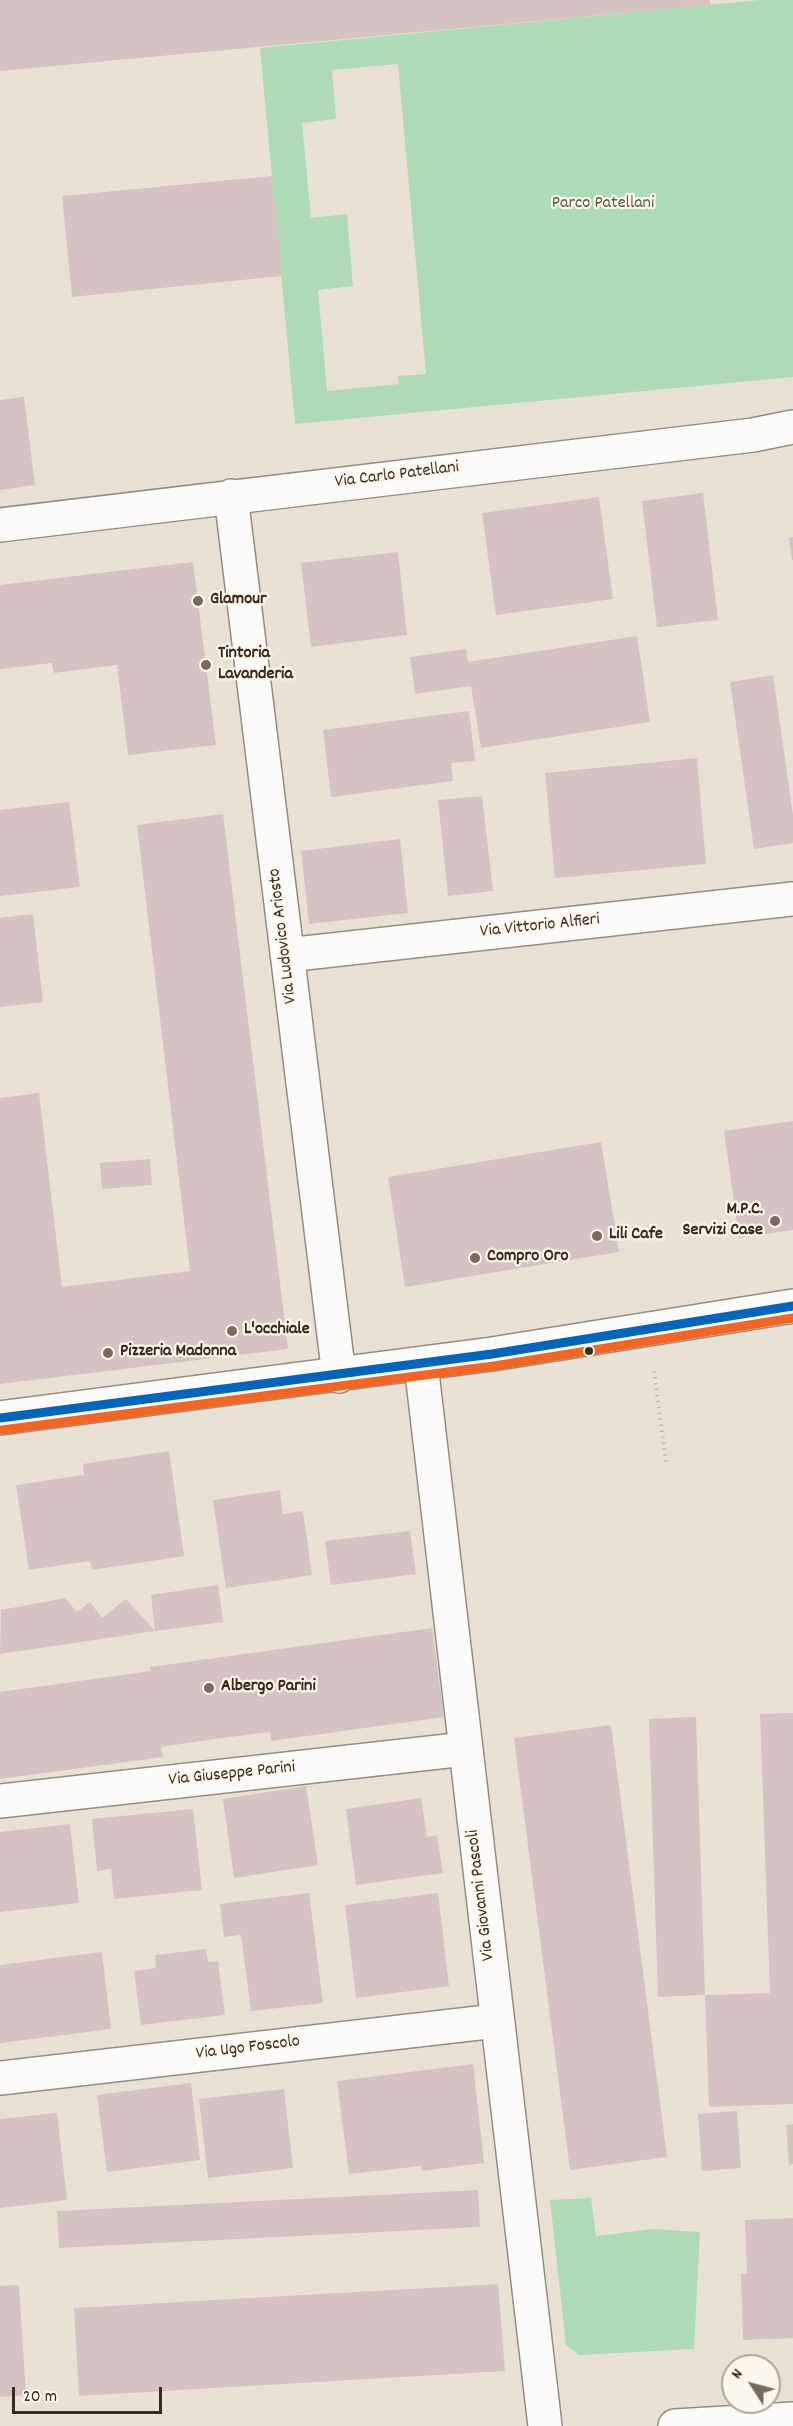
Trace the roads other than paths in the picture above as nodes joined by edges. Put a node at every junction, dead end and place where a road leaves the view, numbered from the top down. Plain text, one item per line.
1 (793, 427) edge
2 (231, 496) junction
3 (0, 525) edge
4 (793, 899) edge
5 (287, 955) junction
6 (793, 1306) edge
7 (421, 1364) junction
8 (339, 1376) junction
9 (0, 1418) edge
10 (465, 1749) junction
11 (0, 1801) edge
12 (496, 2020) junction
13 (0, 2078) edge
14 (793, 2419) edge
15 (545, 2426) edge
16 (675, 2426) edge

1 - 2 street, Via Carlo Patellani
2 - 3 street, Via Carlo Patellani
2 - 5 street, Via Ludovico Ariosto
4 - 5 street, Via Vittorio Alfieri
5 - 8 street, Via Ludovico Ariosto
6 - 7 street
7 - 8 street
7 - 10 street, Via Giovanni Pascoli
8 - 9 street
10 - 11 street, Via Giuseppe Parini
10 - 12 street, Via Giovanni Pascoli
12 - 13 street, Via Ugo Foscolo
12 - 15 street, Via Giovanni Pascoli
14 - 16 street

